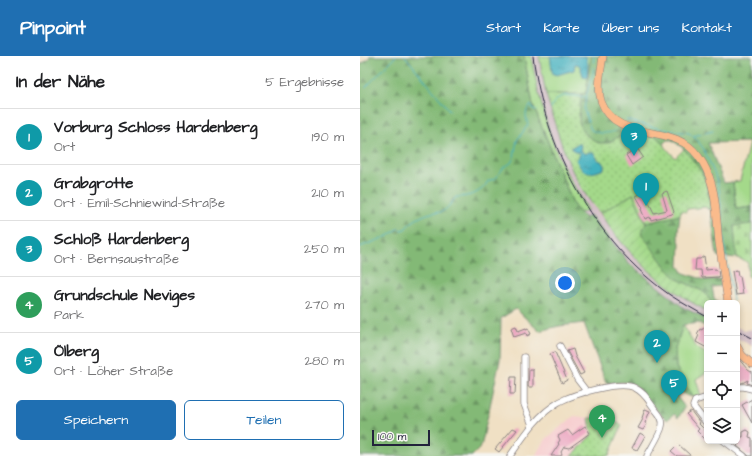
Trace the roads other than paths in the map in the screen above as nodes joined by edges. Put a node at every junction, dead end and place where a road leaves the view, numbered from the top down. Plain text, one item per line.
1 (603, 56) edge
2 (728, 300) edge
3 (560, 346) dead end
4 (740, 353) edge
5 (524, 357) dead end
6 (752, 364) edge
7 (740, 387) edge
8 (752, 389) edge
9 (587, 392) junction
10 (704, 399) edge
11 (704, 421) edge
12 (532, 425) junction
13 (728, 444) edge
14 (510, 456) edge
15 (647, 456) edge
16 (744, 456) edge

1 - 2 main road
3 - 9 street
4 - 6 main road
5 - 12 street
7 - 8 street
9 - 12 street
9 - 15 street
10 - 11 street
12 - 14 street
13 - 16 street

